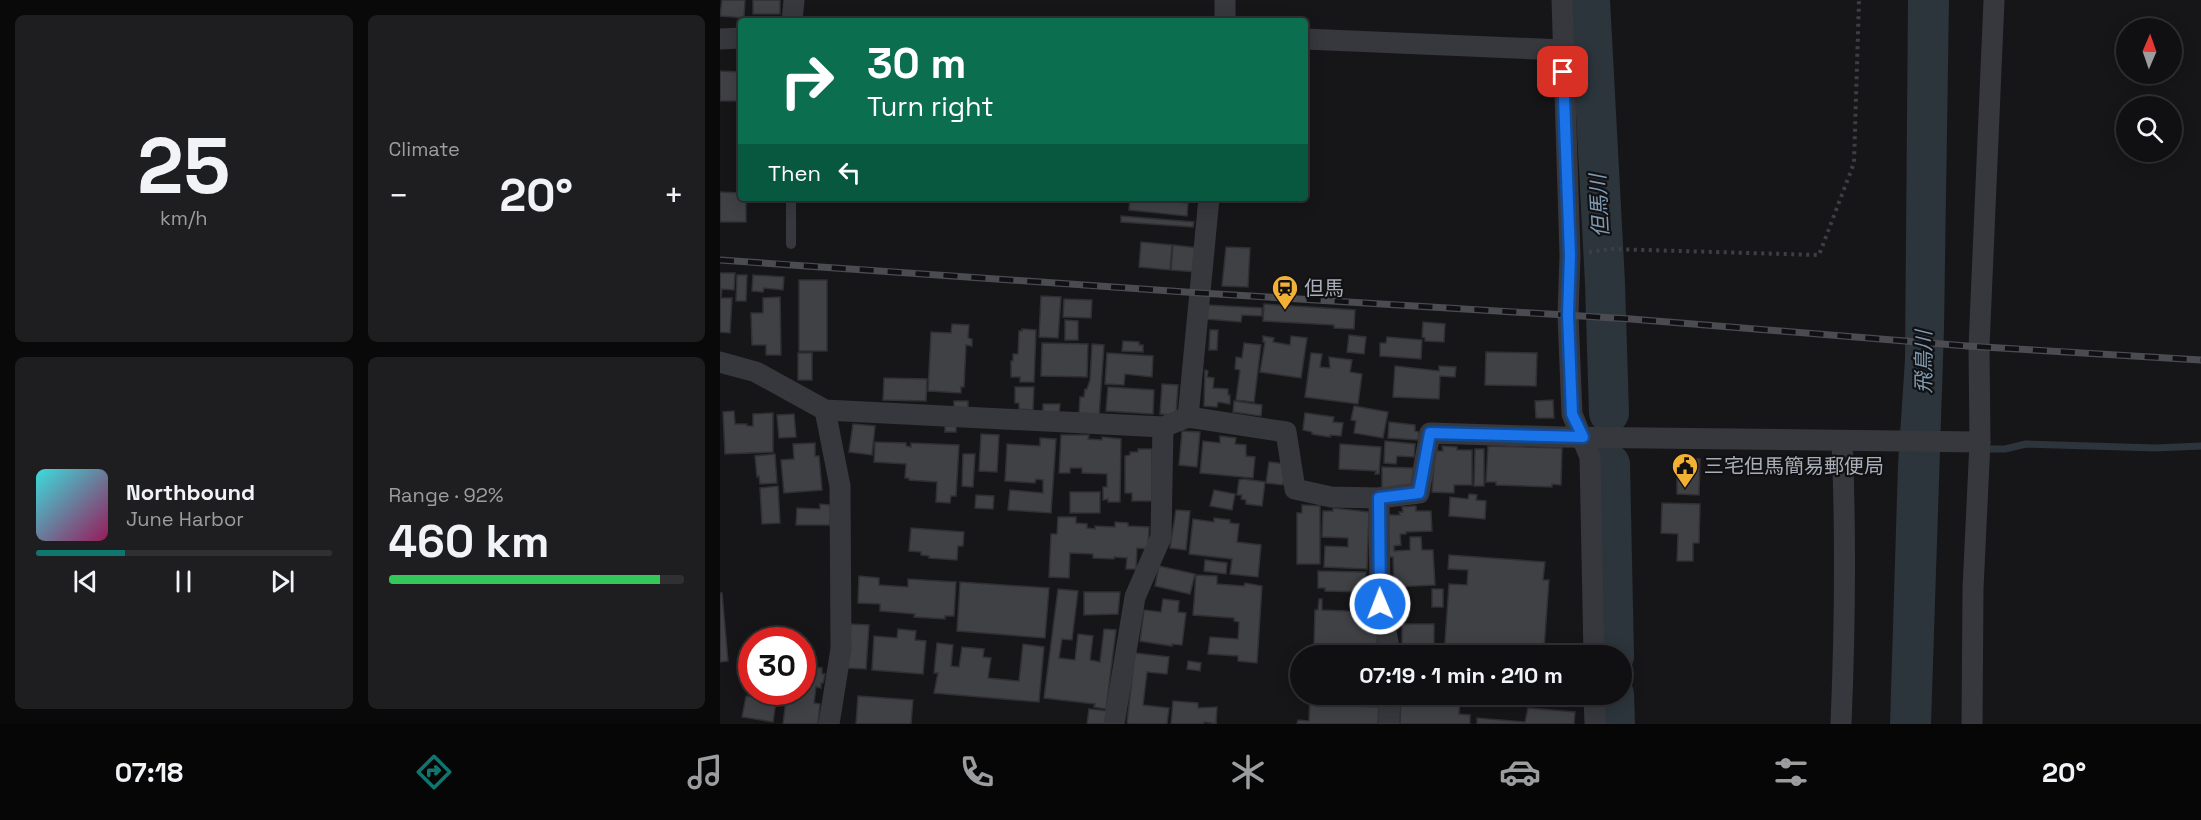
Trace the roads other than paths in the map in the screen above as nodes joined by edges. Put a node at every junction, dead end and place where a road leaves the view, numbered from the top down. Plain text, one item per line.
1 (794, 0) edge
2 (1225, 0) edge
3 (1562, 0) edge
4 (1994, 0) edge
5 (792, 18) edge
6 (1225, 18) edge
7 (738, 38) edge
8 (720, 39) edge
9 (1308, 39) edge
10 (1562, 50) junction
11 (791, 201) edge
12 (1209, 201) edge
13 (791, 244) dead end
14 (720, 362) edge
15 (825, 410) junction
16 (1188, 417) junction
17 (1163, 427) junction
18 (1583, 437) junction
19 (1850, 441) junction
20 (1976, 442) junction
21 (1379, 498) junction
22 (1389, 645) edge
23 (1594, 645) edge
24 (1390, 705) edge
25 (1594, 705) edge
26 (829, 724) edge
27 (1114, 724) edge
28 (1389, 724) edge
29 (1595, 724) edge
30 (1841, 724) edge
31 (1972, 724) edge

1 - 5 street
2 - 6 street
3 - 10 street
4 - 20 street
7 - 8 street
9 - 10 street
10 - 18 street
11 - 13 lane
12 - 16 street
14 - 15 street
15 - 17 street
15 - 26 street
16 - 17 street
16 - 21 street
17 - 27 street
18 - 19 street
18 - 21 street
18 - 23 street
19 - 20 street
19 - 30 street
20 - 31 street
21 - 22 street
24 - 28 street
25 - 29 street

